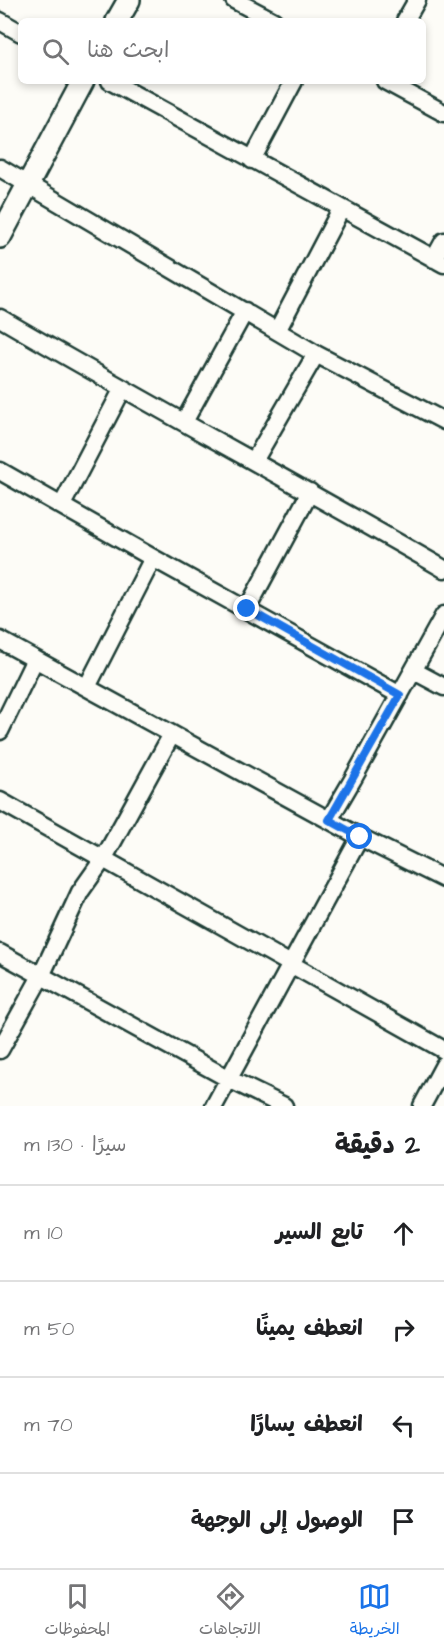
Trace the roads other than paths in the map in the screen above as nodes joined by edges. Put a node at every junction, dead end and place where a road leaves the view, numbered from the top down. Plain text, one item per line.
1 (129, 0) edge
2 (234, 0) edge
3 (417, 0) edge
4 (119, 18) edge
5 (268, 18) edge
6 (407, 18) edge
7 (0, 21) edge
8 (18, 31) edge
9 (81, 84) edge
10 (115, 84) edge
11 (292, 84) edge
12 (391, 84) edge
13 (442, 108) edge
14 (252, 160) junction
15 (0, 168) edge
16 (28, 184) junction
17 (341, 209) junction
18 (0, 237) edge
19 (444, 241) edge
20 (439, 261) edge
21 (245, 311) junction
22 (0, 318) edge
23 (277, 331) junction
24 (316, 354) junction
25 (122, 390) junction
26 (444, 421) edge
27 (184, 422) junction
28 (254, 461) junction
29 (0, 471) edge
30 (310, 492) junction
31 (62, 505) junction
32 (153, 558) junction
33 (444, 569) edge
34 (247, 609) junction
35 (444, 615) edge
36 (0, 640) edge
37 (35, 659) junction
38 (414, 671) junction
39 (87, 687) junction
40 (444, 687) edge
41 (400, 695) junction
42 (0, 731) edge
43 (172, 734) junction
44 (0, 801) edge
45 (329, 820) junction
46 (360, 837) junction
47 (104, 858) junction
48 (444, 879) edge
49 (0, 953) edge
50 (292, 965) junction
51 (41, 976) junction
52 (0, 1050) edge
53 (444, 1050) edge
54 (444, 1065) edge
55 (229, 1079) junction
56 (214, 1106) edge
57 (284, 1106) edge
58 (422, 1106) edge

1 - 4 street
2 - 5 street
3 - 6 street
7 - 8 street
9 - 16 street
10 - 14 street
11 - 14 street
12 - 13 street
14 - 17 street
15 - 16 street
16 - 18 street
16 - 21 street
17 - 20 street
17 - 23 street
19 - 20 street
21 - 23 street
21 - 27 street
22 - 25 street
23 - 24 street
24 - 26 street
24 - 28 street
25 - 27 street
25 - 31 street
27 - 28 street
28 - 30 street
29 - 31 street
30 - 33 street
30 - 34 street
31 - 32 street
32 - 34 street
32 - 39 street
34 - 41 street
35 - 38 street
36 - 37 street
37 - 39 street
37 - 42 street
38 - 40 street
38 - 41 street
39 - 43 street
41 - 45 street
43 - 45 street
43 - 47 street
44 - 47 street
45 - 46 street
46 - 48 street
46 - 50 street
47 - 50 street
47 - 51 street
49 - 51 street
50 - 53 street
50 - 55 street
51 - 52 street
51 - 55 street
54 - 58 street
55 - 56 street
55 - 57 street

